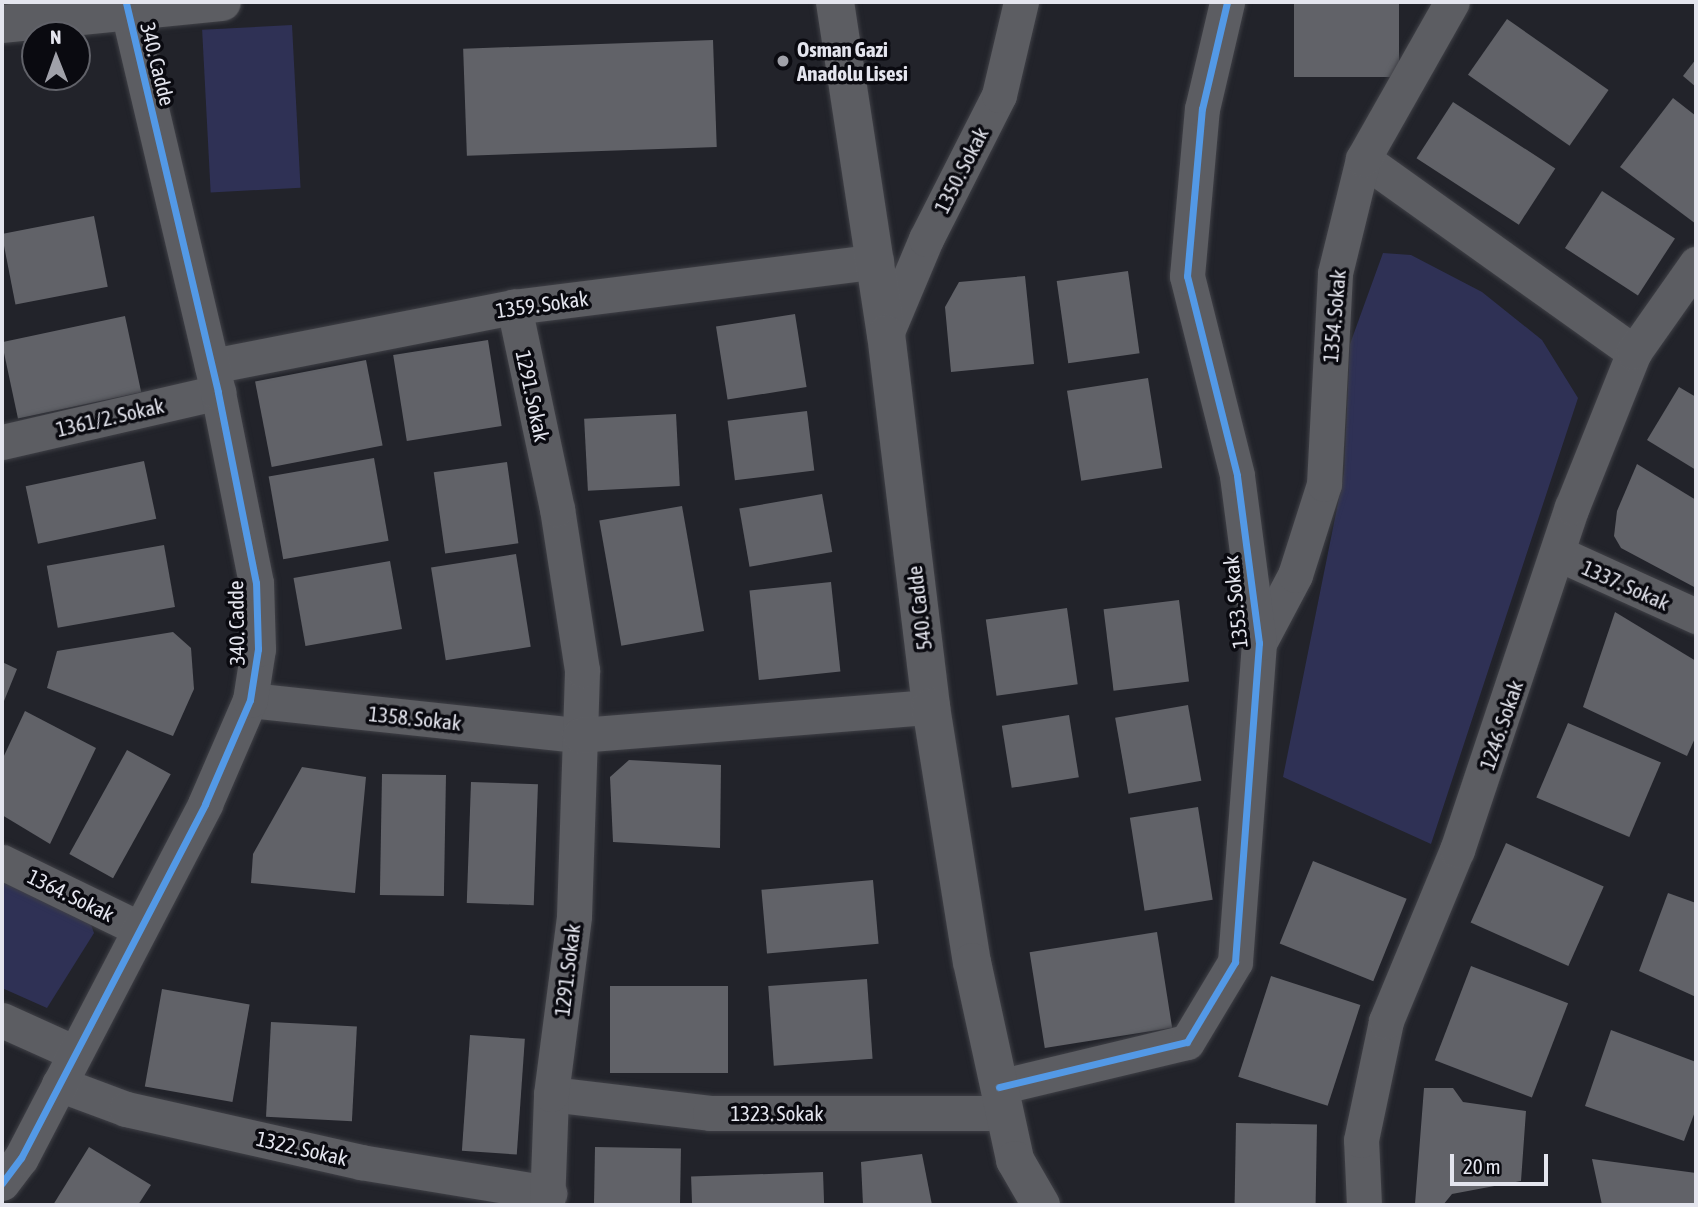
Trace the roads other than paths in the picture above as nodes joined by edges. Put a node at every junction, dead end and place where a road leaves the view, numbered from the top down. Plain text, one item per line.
1 (222, 2) edge
2 (835, 2) edge
3 (1021, 2) edge
4 (1227, 2) edge
5 (1452, 2) edge
6 (127, 8) edge
7 (2, 24) edge
8 (1363, 159) junction
9 (876, 261) junction
10 (1696, 264) edge
11 (514, 307) junction
12 (886, 334) junction
13 (1634, 352) junction
14 (215, 379) junction
15 (2, 442) edge
16 (1557, 553) junction
17 (1696, 616) edge
18 (1259, 643) junction
19 (250, 700) junction
20 (931, 707) junction
21 (580, 735) junction
22 (2, 862) edge
23 (140, 929) junction
24 (2, 1020) edge
25 (75, 1053) junction
26 (60, 1084) junction
27 (551, 1094) junction
28 (1002, 1100) junction
29 (2, 1183) edge
30 (548, 1199) edge
31 (1041, 1205) edge
32 (1364, 1205) edge

1 - 6 street
2 - 9 street, 540. Cadde
3 - 12 street, 1350. Sokak
4 - 18 street, 1353. Sokak
5 - 8 street, 1354. Sokak
6 - 7 street
6 - 14 street, 340. Cadde
8 - 13 street
8 - 18 street, 1354. Sokak
9 - 11 street, 1359. Sokak
9 - 12 street, 540. Cadde
10 - 13 street, 1246. Sokak
11 - 14 street, 1359. Sokak
11 - 21 street, 1291. Sokak
12 - 20 street, 540. Cadde
13 - 16 street, 1246. Sokak
14 - 15 street, 1361/2. Sokak
14 - 19 street, 340. Cadde
16 - 17 street, 1337. Sokak
16 - 32 street, 1246. Sokak
18 - 28 street, 1353. Sokak
19 - 21 street, 1358. Sokak
19 - 23 street, 340. Cadde
20 - 21 street
20 - 28 street, 540. Cadde
21 - 27 street, 1291. Sokak
22 - 23 street, 1364. Sokak
23 - 25 street, 340. Cadde
24 - 25 street
25 - 26 street, 340. Cadde
26 - 29 street, 340. Cadde
26 - 30 street, 1322. Sokak
27 - 28 street, 1323. Sokak
27 - 30 street, 1291. Sokak
28 - 31 street, 540. Cadde

